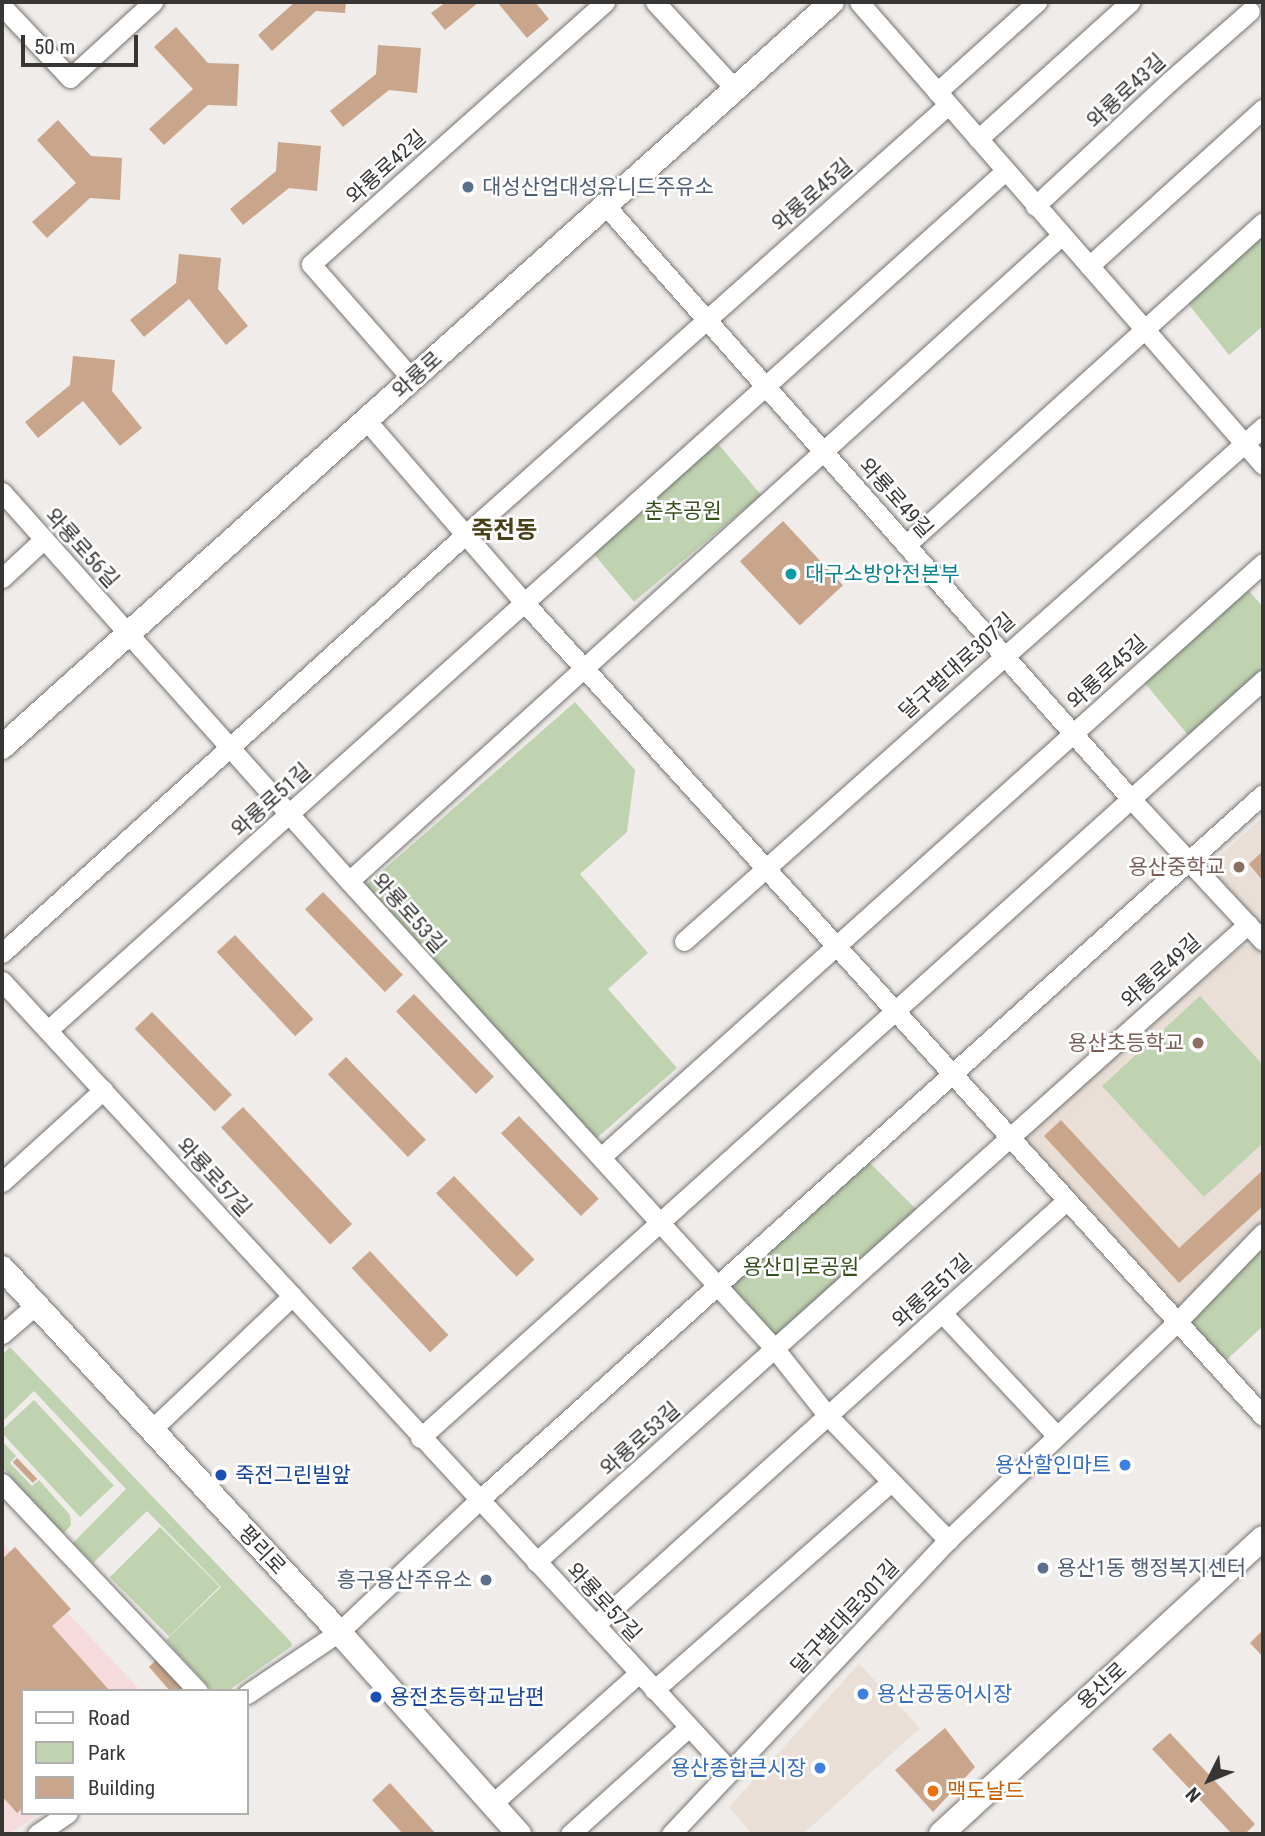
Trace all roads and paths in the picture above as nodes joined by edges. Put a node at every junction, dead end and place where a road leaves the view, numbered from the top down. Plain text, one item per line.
1 (153, 2) edge
2 (605, 2) edge
3 (655, 2) edge
4 (832, 2) edge
5 (859, 2) edge
6 (1037, 2) edge
7 (1130, 2) edge
8 (2, 6) edge
9 (1252, 13) edge
10 (735, 89) junction
11 (942, 99) junction
12 (1263, 108) edge
13 (978, 139) junction
14 (1004, 171) junction
15 (606, 205) junction
16 (1035, 206) junction
17 (1263, 222) edge
18 (1062, 235) junction
19 (1089, 266) junction
20 (706, 319) junction
21 (1143, 328) junction
22 (412, 379) junction
23 (764, 384) junction
24 (366, 420) junction
25 (1263, 427) edge
26 (1244, 443) junction
27 (823, 450) junction
28 (1263, 465) edge
29 (2, 492) edge
30 (467, 533) junction
31 (44, 539) junction
32 (907, 544) junction
33 (1263, 563) edge
34 (2, 578) edge
35 (523, 601) junction
36 (128, 634) junction
37 (1005, 654) junction
38 (583, 666) junction
39 (1263, 680) edge
40 (1074, 732) junction
41 (2, 747) edge
42 (231, 748) junction
43 (1263, 794) edge
44 (1131, 799) junction
45 (290, 814) junction
46 (1188, 859) junction
47 (764, 867) junction
48 (349, 881) junction
49 (1248, 924) junction
50 (1263, 941) edge
51 (684, 942) dead end
52 (836, 944) junction
53 (2, 953) edge
54 (2, 981) edge
55 (895, 1009) junction
56 (48, 1030) junction
57 (952, 1072) junction
58 (103, 1090) junction
59 (1009, 1136) junction
60 (601, 1157) junction
61 (2, 1182) edge
62 (1067, 1200) junction
63 (660, 1221) junction
64 (1263, 1233) edge
65 (2, 1268) edge
66 (717, 1284) junction
67 (292, 1296) junction
68 (36, 1305) junction
69 (942, 1313) junction
70 (1177, 1322) junction
71 (2, 1334) edge
72 (775, 1349) junction
73 (828, 1416) junction
74 (1263, 1416) edge
75 (151, 1430) junction
76 (1057, 1436) junction
77 (420, 1438) junction
78 (891, 1482) junction
79 (2, 1483) edge
80 (478, 1501) junction
81 (1263, 1538) edge
82 (948, 1540) junction
83 (536, 1562) junction
84 (594, 1625) junction
85 (339, 1632) junction
86 (639, 1673) junction
87 (196, 1689) edge
88 (654, 1690) junction
89 (248, 1693) edge
90 (688, 1727) junction
91 (730, 1772) junction
92 (492, 1804) junction
93 (65, 1815) edge
94 (949, 1832) edge
95 (37, 1834) edge
96 (519, 1834) edge
97 (570, 1834) edge
98 (671, 1834) edge

1 - 8 street
2 - 22 street, 와룡로42길
3 - 10 street
4 - 10 main road, 와룡로
5 - 11 street
6 - 11 street
7 - 13 street
9 - 16 street, 와룡로43길
10 - 15 main road, 와룡로
11 - 13 street
11 - 20 street, 와룡로45길
12 - 19 street
13 - 14 street
14 - 16 street
14 - 23 street
15 - 20 street, 와룡로49길
15 - 22 main road, 와룡로
16 - 18 street
17 - 21 street
18 - 19 street
18 - 27 street
19 - 21 street
20 - 23 street, 와룡로49길
20 - 30 street
21 - 26 street
21 - 32 street
22 - 24 main road, 와룡로
23 - 27 street, 와룡로49길
23 - 35 street
24 - 30 street
24 - 36 main road, 와룡로
25 - 26 street, 달구벌대로307길
26 - 28 street
26 - 37 street, 달구벌대로307길
27 - 32 street, 와룡로49길
27 - 38 street
29 - 31 street, 와룡로56길
30 - 35 street
30 - 42 street
31 - 34 street
31 - 36 street, 와룡로56길
32 - 37 street, 와룡로49길
33 - 40 street, 와룡로45길
35 - 38 street
35 - 45 street, 와룡로51길
36 - 41 main road, 와룡로
36 - 42 street, 와룡로53길
37 - 40 street, 와룡로49길
37 - 47 street, 달구벌대로307길
38 - 47 street
38 - 48 street
39 - 44 street
40 - 44 street, 와룡로49길
40 - 52 street
42 - 45 street, 와룡로53길
42 - 53 street
43 - 46 street
44 - 46 street, 와룡로49길
44 - 55 street
45 - 48 street, 와룡로53길
45 - 56 street, 와룡로51길
46 - 49 street, 와룡로49길
46 - 57 street
47 - 51 street, 달구벌대로307길
47 - 52 street
48 - 60 street, 와룡로53길
49 - 50 street, 와룡로49길
49 - 59 street, 와룡로49길
52 - 55 street
52 - 60 street
54 - 56 street, 와룡로57길
55 - 57 street
55 - 63 street
56 - 58 street, 와룡로57길
57 - 59 street
57 - 66 street
58 - 61 street
58 - 67 street, 와룡로57길
59 - 62 street
59 - 72 street
60 - 63 street, 와룡로53길
62 - 69 street, 와룡로51길
62 - 70 street
63 - 66 street, 와룡로53길
63 - 77 street
64 - 70 street, 달구벌대로301길
65 - 68 main road, 평리로
66 - 72 street, 와룡로53길
66 - 80 street
67 - 75 street
67 - 77 street, 와룡로57길
68 - 71 street
68 - 75 main road, 평리로
69 - 73 street, 와룡로51길
69 - 76 street
70 - 74 street
70 - 76 street, 달구벌대로301길
72 - 73 street, 와룡로53길
72 - 83 street, 와룡로53길
73 - 78 street, 와룡로53길
73 - 84 street
75 - 85 main road, 평리로
76 - 82 street, 달구벌대로301길
77 - 80 street, 와룡로57길
78 - 82 street, 와룡로53길
78 - 88 street
79 - 87 street
80 - 83 street, 와룡로57길
80 - 85 street
81 - 94 main road, 용산로
82 - 91 street, 달구벌대로301길
83 - 84 street, 와룡로57길
84 - 86 street, 와룡로57길
85 - 89 street
85 - 92 main road, 평리로
86 - 88 street, 와룡로57길
86 - 92 street, 와룡로57길
88 - 90 street, 와룡로57길
90 - 91 street, 와룡로57길
90 - 97 street
91 - 98 street, 달구벌대로301길
92 - 96 main road, 평리로
93 - 95 street

